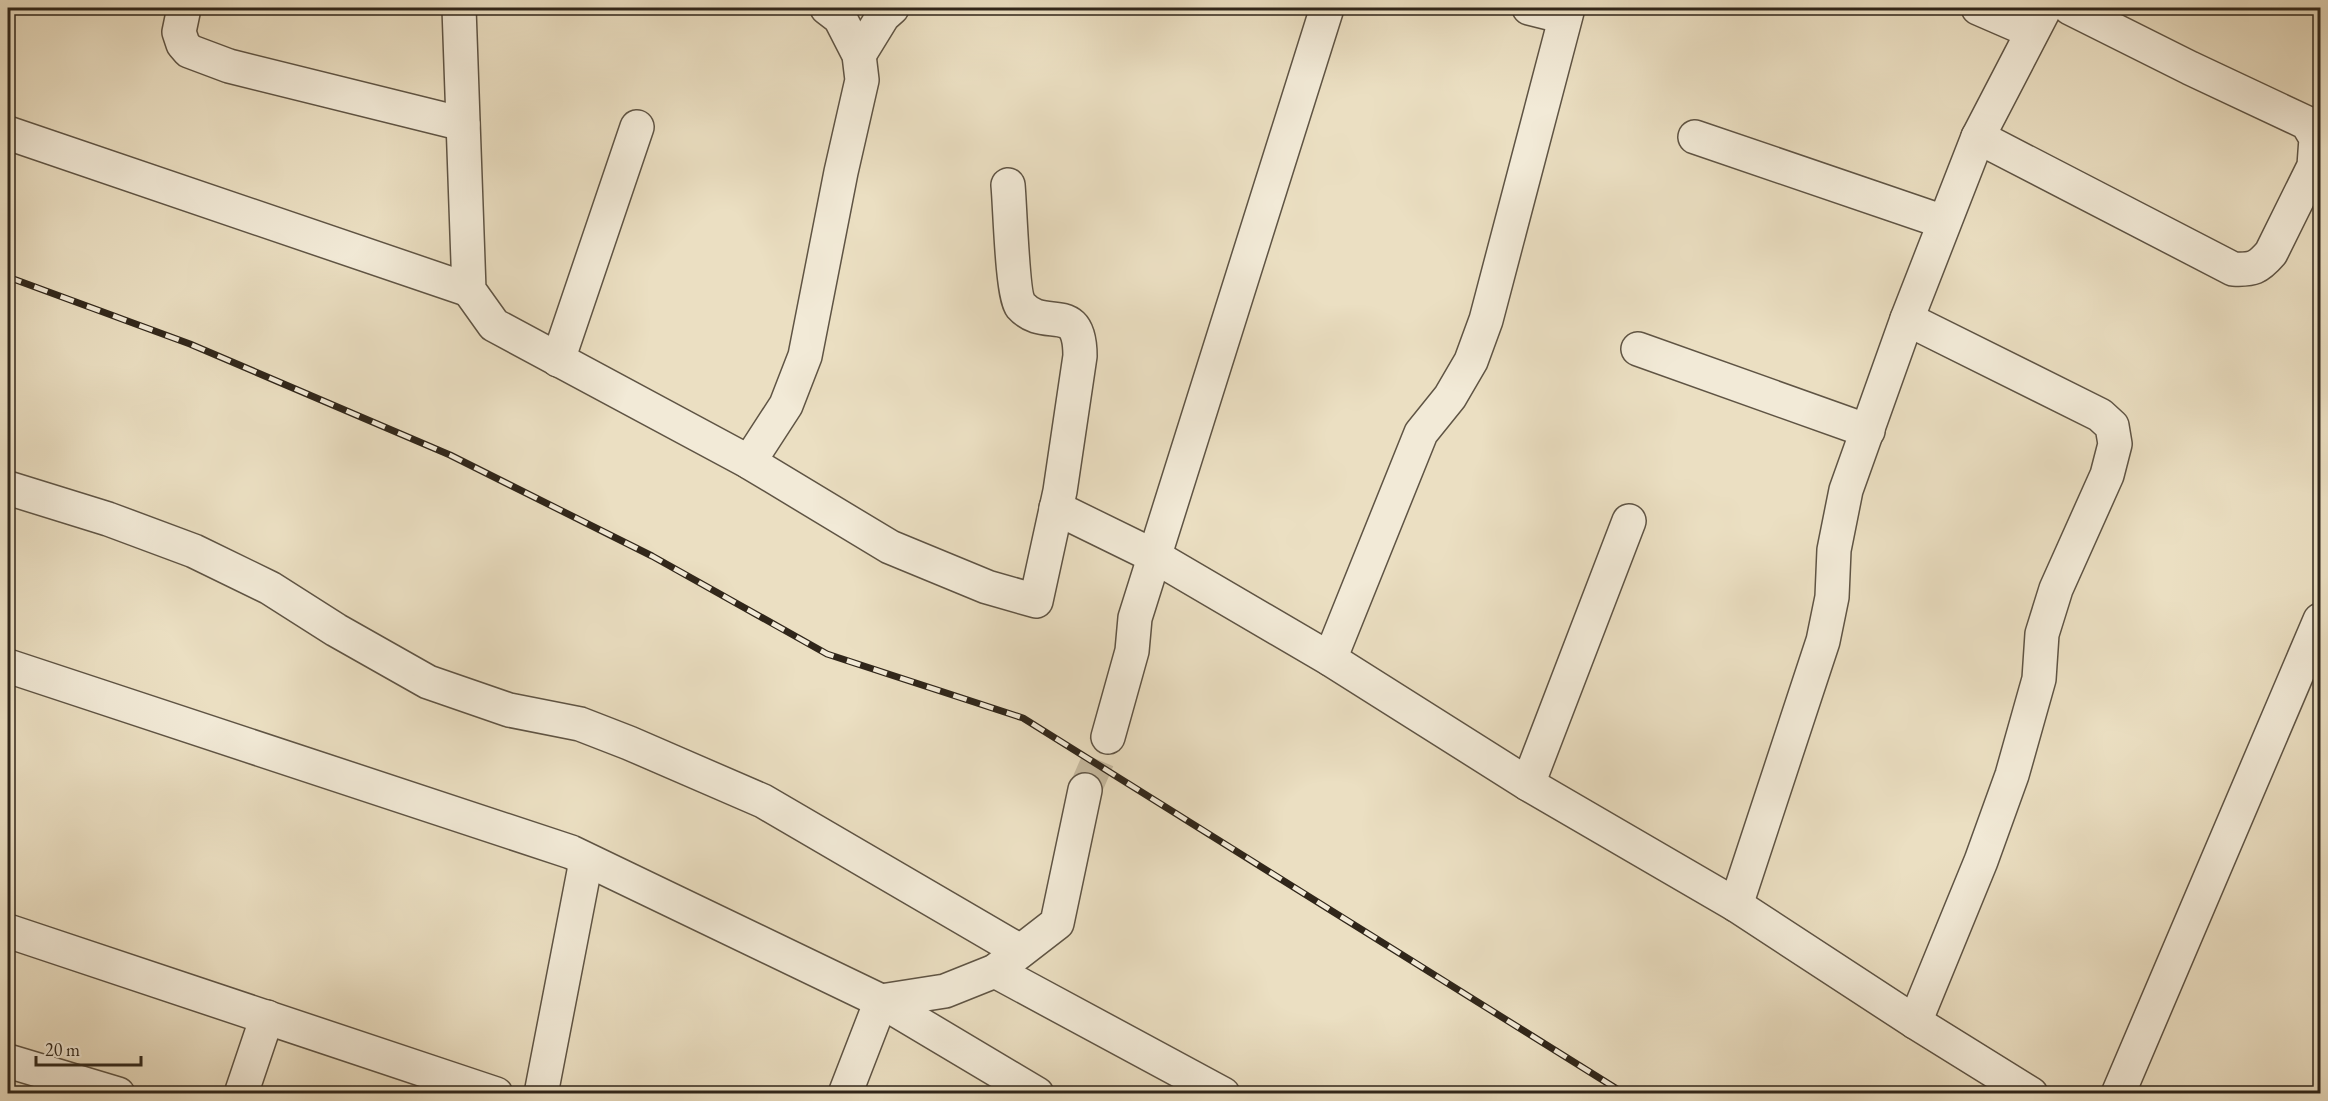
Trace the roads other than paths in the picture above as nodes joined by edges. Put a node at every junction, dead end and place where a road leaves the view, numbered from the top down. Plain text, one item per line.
1 (184, 8) edge
2 (459, 8) edge
3 (826, 8) edge
4 (892, 8) edge
5 (1327, 8) edge
6 (1529, 8) edge
7 (1978, 8) edge
8 (2070, 8) edge
9 (1566, 12) edge
10 (2038, 19) edge
11 (860, 55) junction
12 (462, 124) junction
13 (637, 128) dead end
14 (8, 133) edge
15 (1695, 137) dead end
16 (1978, 137) junction
17 (1008, 185) dead end
18 (1944, 222) junction
19 (470, 290) junction
20 (1907, 319) junction
21 (1638, 349) dead end
22 (558, 360) junction
23 (1868, 431) junction
24 (749, 462) junction
25 (8, 488) edge
26 (1056, 508) junction
27 (1629, 521) dead end
28 (1154, 556) junction
29 (2320, 620) edge
30 (1330, 659) junction
31 (8, 666) edge
32 (1108, 737) tunnel mouth
33 (1528, 784) junction
34 (1085, 790) tunnel mouth
35 (586, 861) junction
36 (1736, 905) junction
37 (8, 930) edge
38 (1020, 951) junction
39 (994, 971) junction
40 (881, 1001) junction
41 (267, 1017) junction
42 (1915, 1022) junction
43 (8, 1061) edge
44 (118, 1094) edge
45 (241, 1094) edge
46 (496, 1094) edge
47 (541, 1094) edge
48 (844, 1094) edge
49 (1037, 1094) edge
50 (1223, 1094) edge
51 (2031, 1094) edge
52 (2118, 1094) edge

1 - 12 street
2 - 12 street
3 - 11 street
4 - 11 street
5 - 28 street
6 - 9 street
7 - 10 street
8 - 16 street
9 - 30 street
10 - 16 street
11 - 24 street
12 - 19 street
13 - 22 street
14 - 19 street
15 - 18 street
16 - 18 street
17 - 26 street
18 - 20 street
19 - 22 street
20 - 23 street
20 - 42 street
21 - 23 street
22 - 24 street
23 - 36 street
24 - 26 street
25 - 38 street
26 - 28 street
27 - 33 street
28 - 30 street
28 - 32 street
29 - 52 street
30 - 33 street
31 - 35 street
33 - 36 street
34 - 38 street
35 - 40 street
35 - 47 street
36 - 42 street
37 - 41 street
38 - 39 street
39 - 40 street
39 - 50 street
40 - 48 street
40 - 49 street
41 - 45 street
41 - 46 street
42 - 51 street
43 - 44 street

